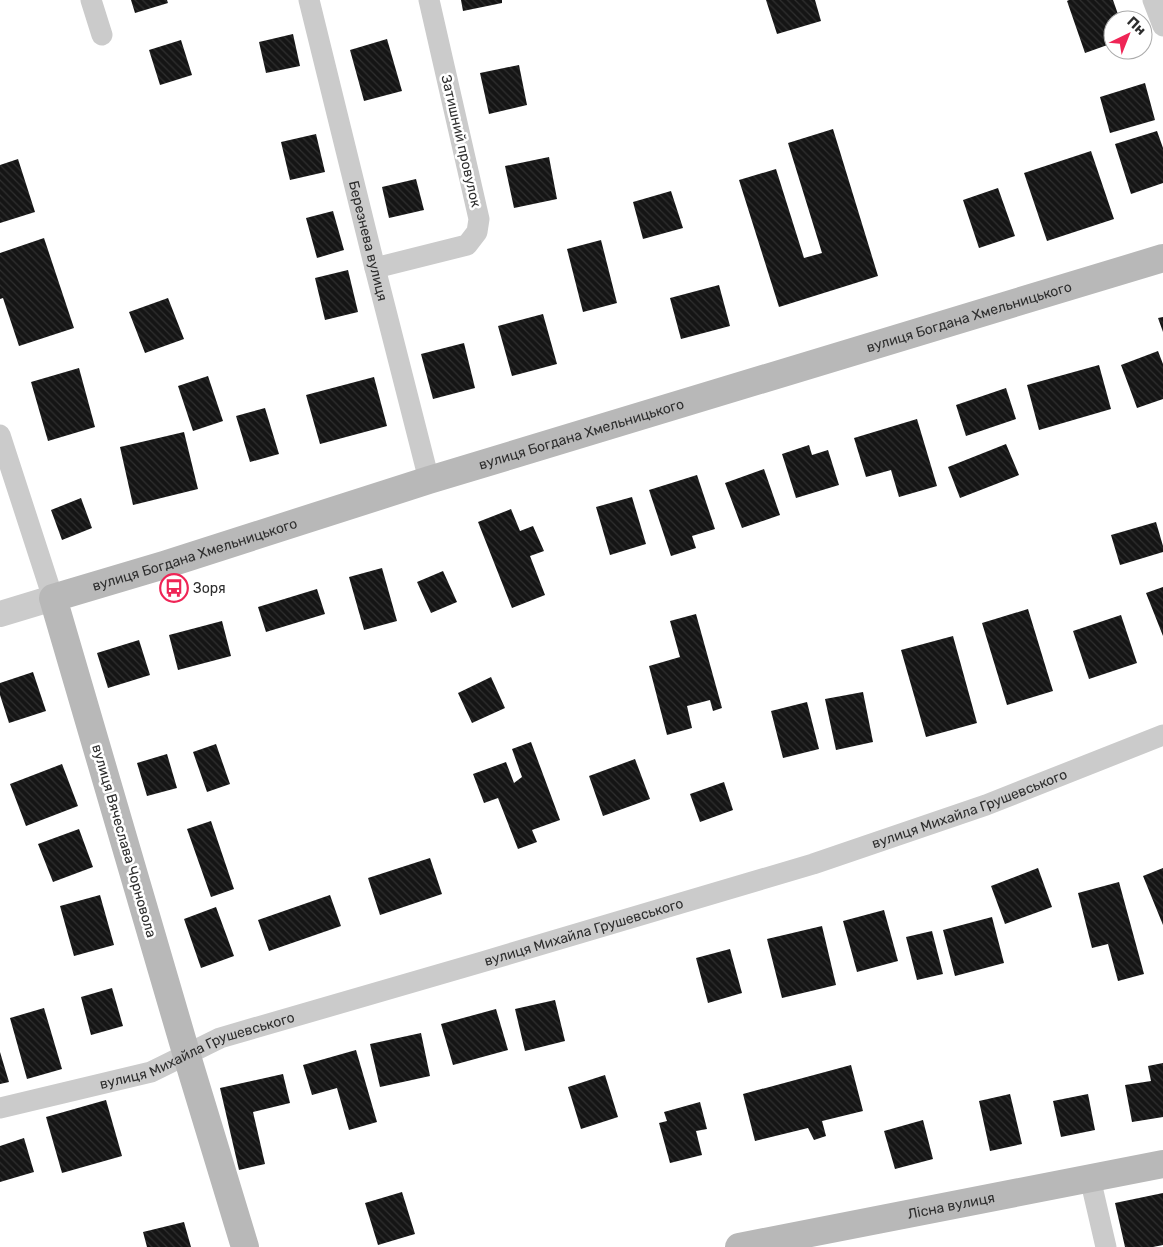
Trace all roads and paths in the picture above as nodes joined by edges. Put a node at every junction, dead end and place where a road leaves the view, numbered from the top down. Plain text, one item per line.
1 (91, 0) edge
2 (309, 0) edge
3 (429, 0) edge
4 (1153, 0) edge
5 (1163, 26) edge
6 (102, 35) dead end
7 (1163, 258) edge
8 (375, 268) junction
9 (0, 435) edge
10 (429, 480) junction
11 (53, 598) junction
12 (0, 614) edge
13 (1163, 735) edge
14 (186, 1056) junction
15 (0, 1108) edge
16 (1163, 1164) edge
17 (1090, 1178) junction
18 (245, 1247) edge
19 (740, 1247) edge
20 (1106, 1247) edge

1 - 6 street
2 - 8 street, Березнева вулиця
3 - 8 street, Затишний провулок
4 - 5 street
7 - 10 main road, вулиця Богдана Хмельницького
8 - 10 street, Березнева вулиця
9 - 11 street, вулиця Вячеслава Чорновола
10 - 11 main road, вулиця Богдана Хмельницького
11 - 12 street, вулиця Богдана Хмельницького
11 - 14 main road, вулиця Вячеслава Чорновола
13 - 14 street, вулиця Михайла Грушевського
14 - 15 street, вулиця Михайла Грушевського
14 - 18 main road, вулиця Вячеслава Чорновола
16 - 17 main road, Лісна вулиця
17 - 19 main road, Лісна вулиця
17 - 20 street

